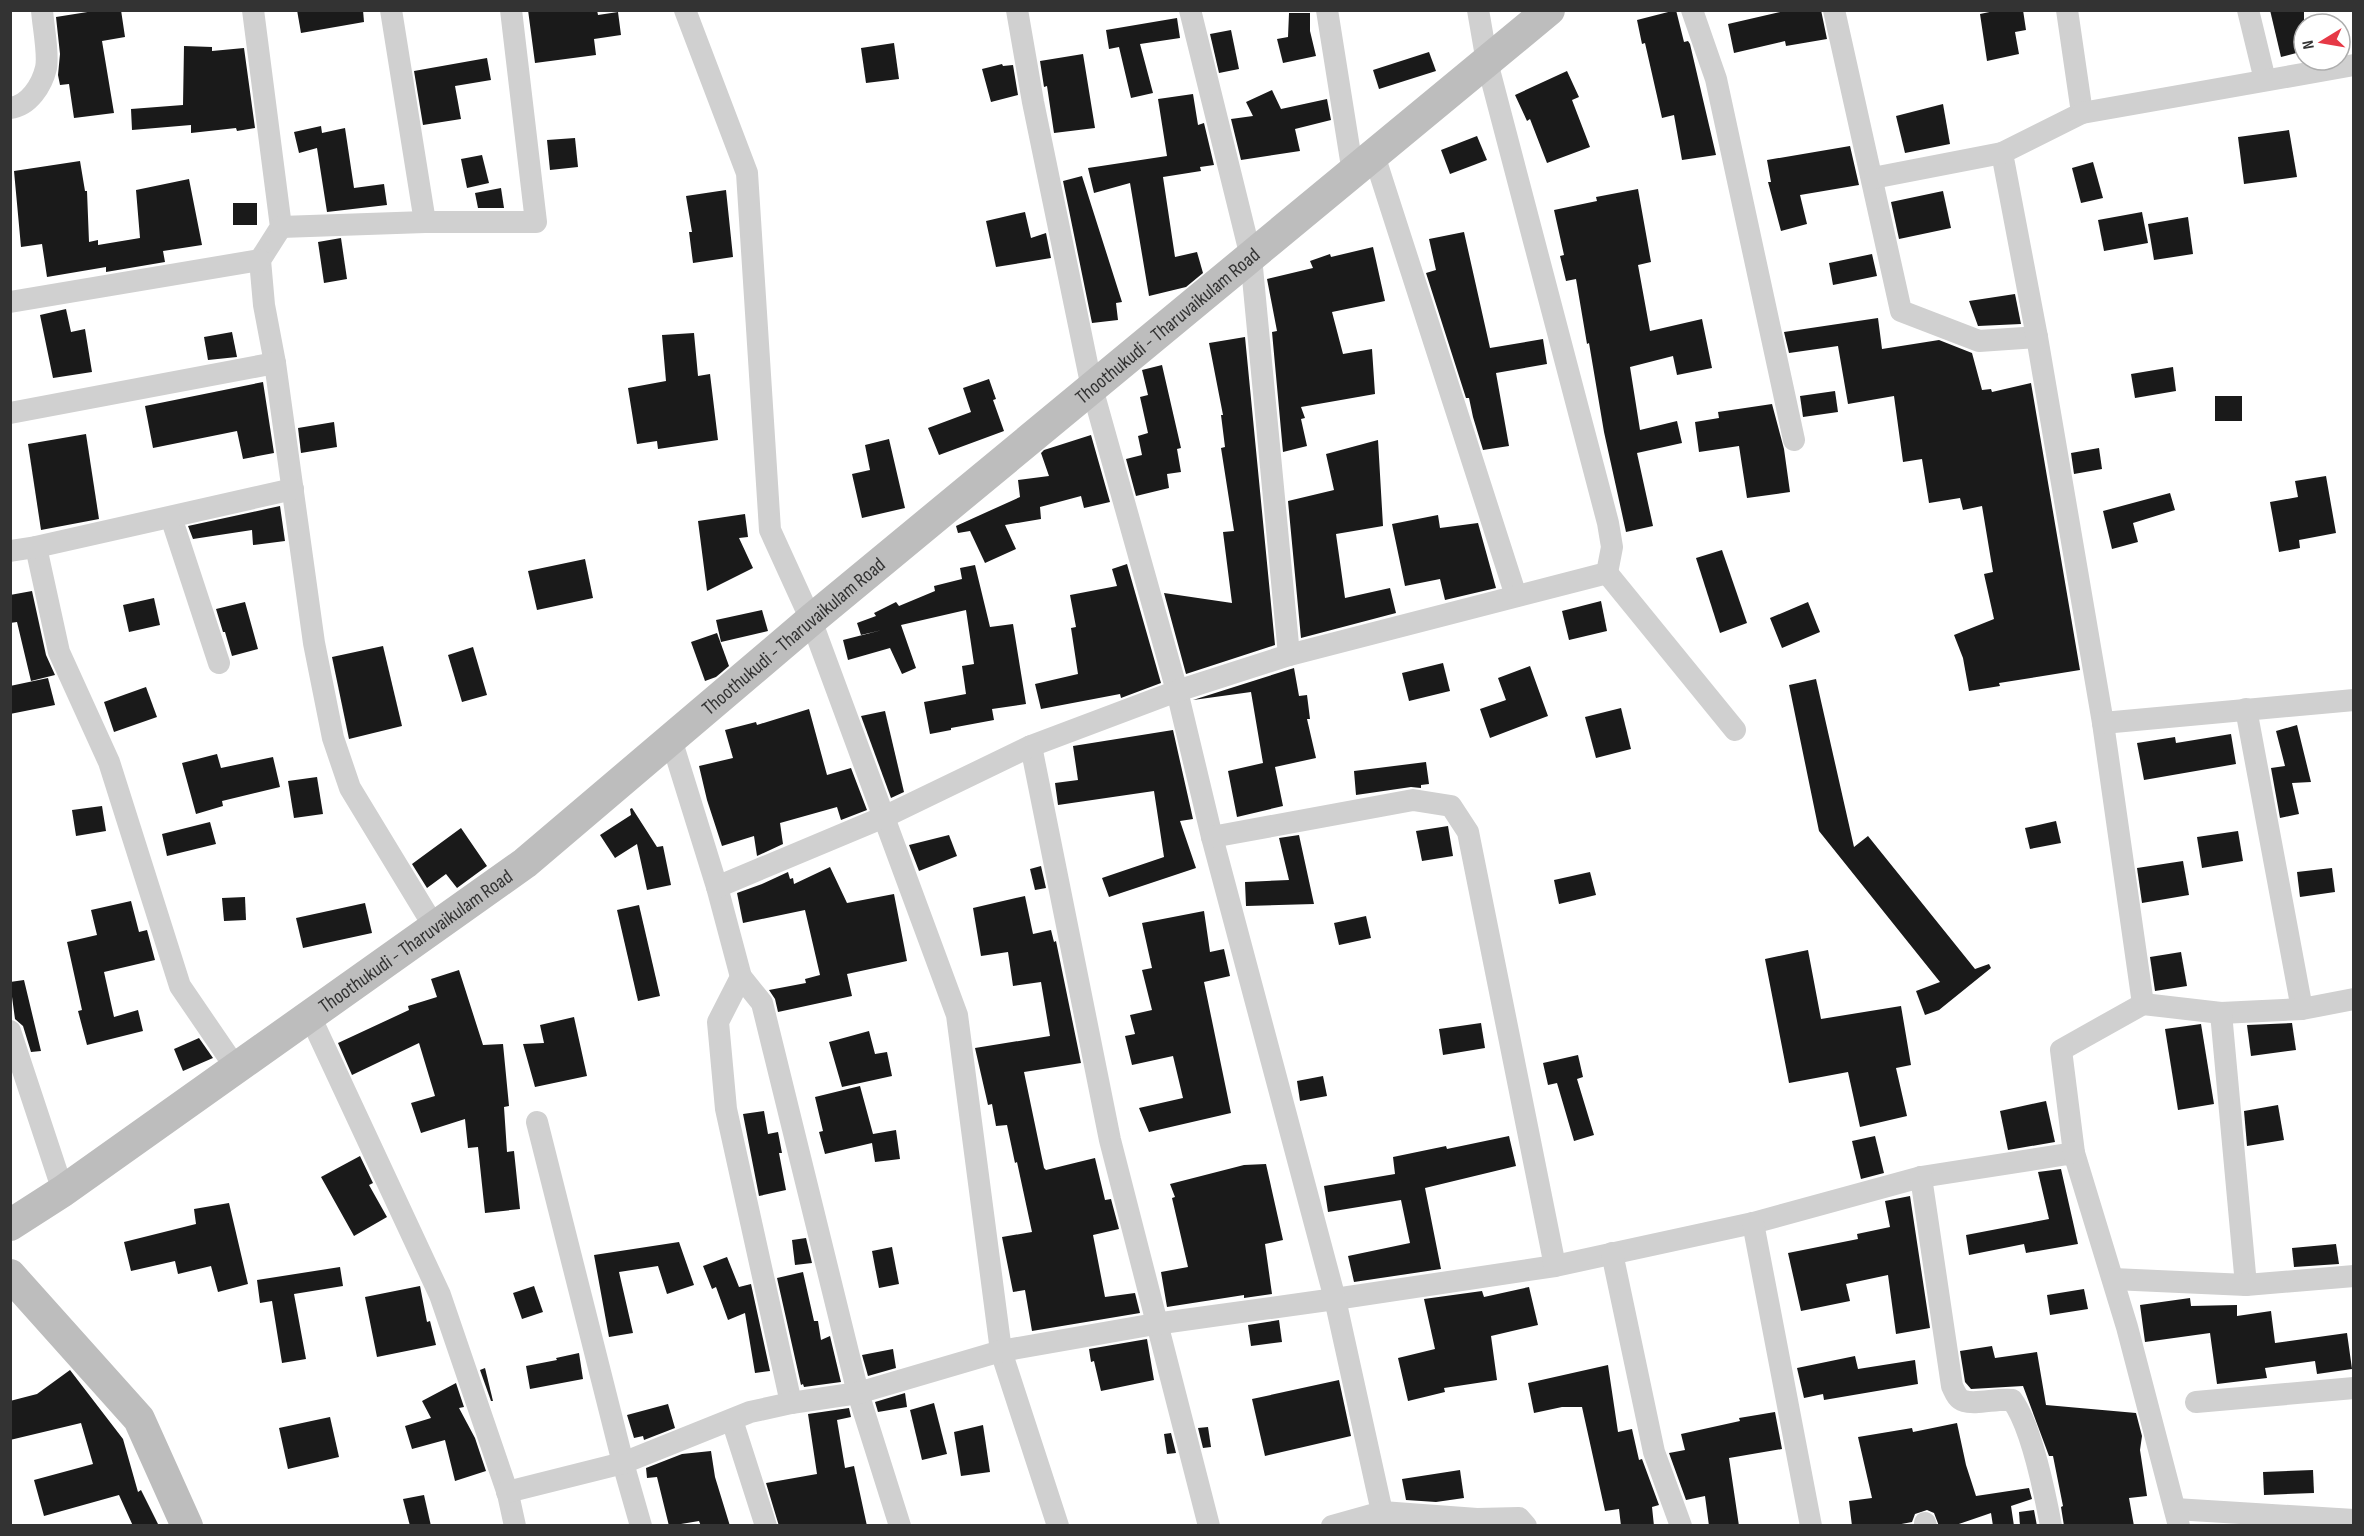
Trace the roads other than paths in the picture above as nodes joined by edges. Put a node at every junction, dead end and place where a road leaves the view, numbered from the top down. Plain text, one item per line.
1 (42, 10) edge
2 (253, 10) edge
3 (391, 10) edge
4 (511, 10) edge
5 (685, 10) edge
6 (1017, 10) edge
7 (1190, 10) edge
8 (1327, 10) edge
9 (1478, 10) edge
10 (1549, 10) edge
11 (1692, 10) edge
12 (1834, 10) edge
13 (2067, 10) edge
14 (2248, 10) edge
15 (1487, 62) junction
16 (2354, 65) edge
17 (2265, 80) junction
18 (10, 108) edge
19 (2082, 113) junction
20 (2002, 153) junction
21 (1363, 164) junction
22 (1873, 178) junction
23 (425, 222) junction
24 (281, 227) junction
25 (1251, 257) junction
26 (260, 261) junction
27 (10, 302) edge
28 (2037, 337) junction
29 (275, 363) junction
30 (1092, 388) junction
31 (10, 413) edge
32 (1794, 440) dead end
33 (293, 489) junction
34 (171, 517) junction
35 (36, 548) junction
36 (10, 551) edge
37 (1607, 573) junction
38 (1516, 596) junction
39 (811, 620) junction
40 (1289, 655) junction
41 (219, 663) dead end
42 (1177, 691) junction
43 (2354, 700) edge
44 (2246, 709) junction
45 (2103, 723) junction
46 (1735, 730) dead end
47 (671, 739) junction
48 (1031, 746) junction
49 (884, 817) junction
50 (1212, 837) junction
51 (717, 887) junction
52 (435, 928) junction
53 (741, 977) junction
54 (2354, 999) edge
55 (2144, 1005) junction
56 (2302, 1009) junction
57 (2221, 1013) junction
58 (310, 1016) junction
59 (10, 1031) edge
60 (236, 1068) junction
61 (537, 1122) dead end
62 (2074, 1153) junction
63 (1921, 1177) junction
64 (63, 1191) junction
65 (1752, 1223) junction
66 (10, 1225) edge
67 (1612, 1253) junction
68 (1555, 1266) junction
69 (10, 1275) edge
70 (2354, 1276) edge
71 (2113, 1279) junction
72 (2246, 1285) junction
73 (1335, 1299) junction
74 (1155, 1324) junction
75 (1001, 1351) junction
76 (2354, 1388) edge
77 (858, 1393) junction
78 (2196, 1402) dead end
79 (791, 1403) junction
80 (732, 1420) junction
81 (623, 1463) junction
82 (507, 1492) junction
83 (2177, 1517) edge
84 (1385, 1519) edge
85 (2354, 1520) edge
86 (187, 1526) edge
87 (515, 1526) edge
88 (641, 1526) edge
89 (766, 1526) edge
90 (900, 1526) edge
91 (1058, 1526) edge
92 (1209, 1526) edge
93 (1332, 1526) edge
94 (1526, 1526) edge
95 (1681, 1526) edge
96 (1811, 1526) edge
97 (2051, 1526) edge

1 - 18 street
2 - 24 street
3 - 23 street
4 - 23 street
5 - 39 street
6 - 30 street
7 - 25 street
8 - 21 street
9 - 15 street
10 - 15 main road, Thoothukudi - Tharuvaikulam Road
11 - 32 street
12 - 22 street
13 - 19 street
14 - 17 street
15 - 21 main road, Thoothukudi - Tharuvaikulam Road
15 - 37 street
16 - 17 street
17 - 19 street
19 - 20 street
20 - 22 street
20 - 28 street
21 - 25 main road, Thoothukudi - Tharuvaikulam Road
21 - 38 street
22 - 28 street
23 - 24 street
24 - 26 street
25 - 30 main road, Thoothukudi - Tharuvaikulam Road
25 - 40 street
26 - 27 street
26 - 29 street
28 - 45 street
29 - 31 street
29 - 33 street
30 - 39 main road, Thoothukudi - Tharuvaikulam Road
30 - 42 street
33 - 34 street
33 - 52 street
34 - 35 street
34 - 41 street
35 - 36 street
35 - 60 street
37 - 38 street
37 - 46 street
38 - 40 street
39 - 47 main road, Thoothukudi - Tharuvaikulam Road
39 - 49 street
40 - 42 street
42 - 48 street
42 - 50 street
43 - 44 street
44 - 45 street
44 - 56 street
45 - 55 street
47 - 51 street
47 - 52 main road, Thoothukudi - Tharuvaikulam Road
48 - 49 street
48 - 74 street
49 - 51 street
49 - 75 street
50 - 68 street
50 - 73 street
51 - 53 street
52 - 58 main road, Thoothukudi - Tharuvaikulam Road
53 - 77 street
53 - 79 street
54 - 56 street
55 - 57 street
55 - 62 street
56 - 57 street
57 - 72 street
58 - 60 main road, Thoothukudi - Tharuvaikulam Road
58 - 82 street
59 - 64 street
60 - 64 main road, Thoothukudi - Tharuvaikulam Road
61 - 81 street
62 - 63 street
62 - 71 street
63 - 65 street
63 - 97 street
64 - 66 main road, Thoothukudi - Tharuvaikulam Road
65 - 67 street
65 - 96 street
67 - 68 street
67 - 95 street
68 - 73 street
69 - 86 main road
70 - 72 street
71 - 72 street
71 - 83 street
73 - 74 street
73 - 84 street
74 - 75 street
74 - 92 street
75 - 77 street
75 - 91 street
76 - 78 street
77 - 79 street
77 - 90 street
79 - 80 street
80 - 81 street
80 - 89 street
81 - 82 street
81 - 88 street
82 - 87 street
83 - 85 street
84 - 93 street
84 - 94 street

